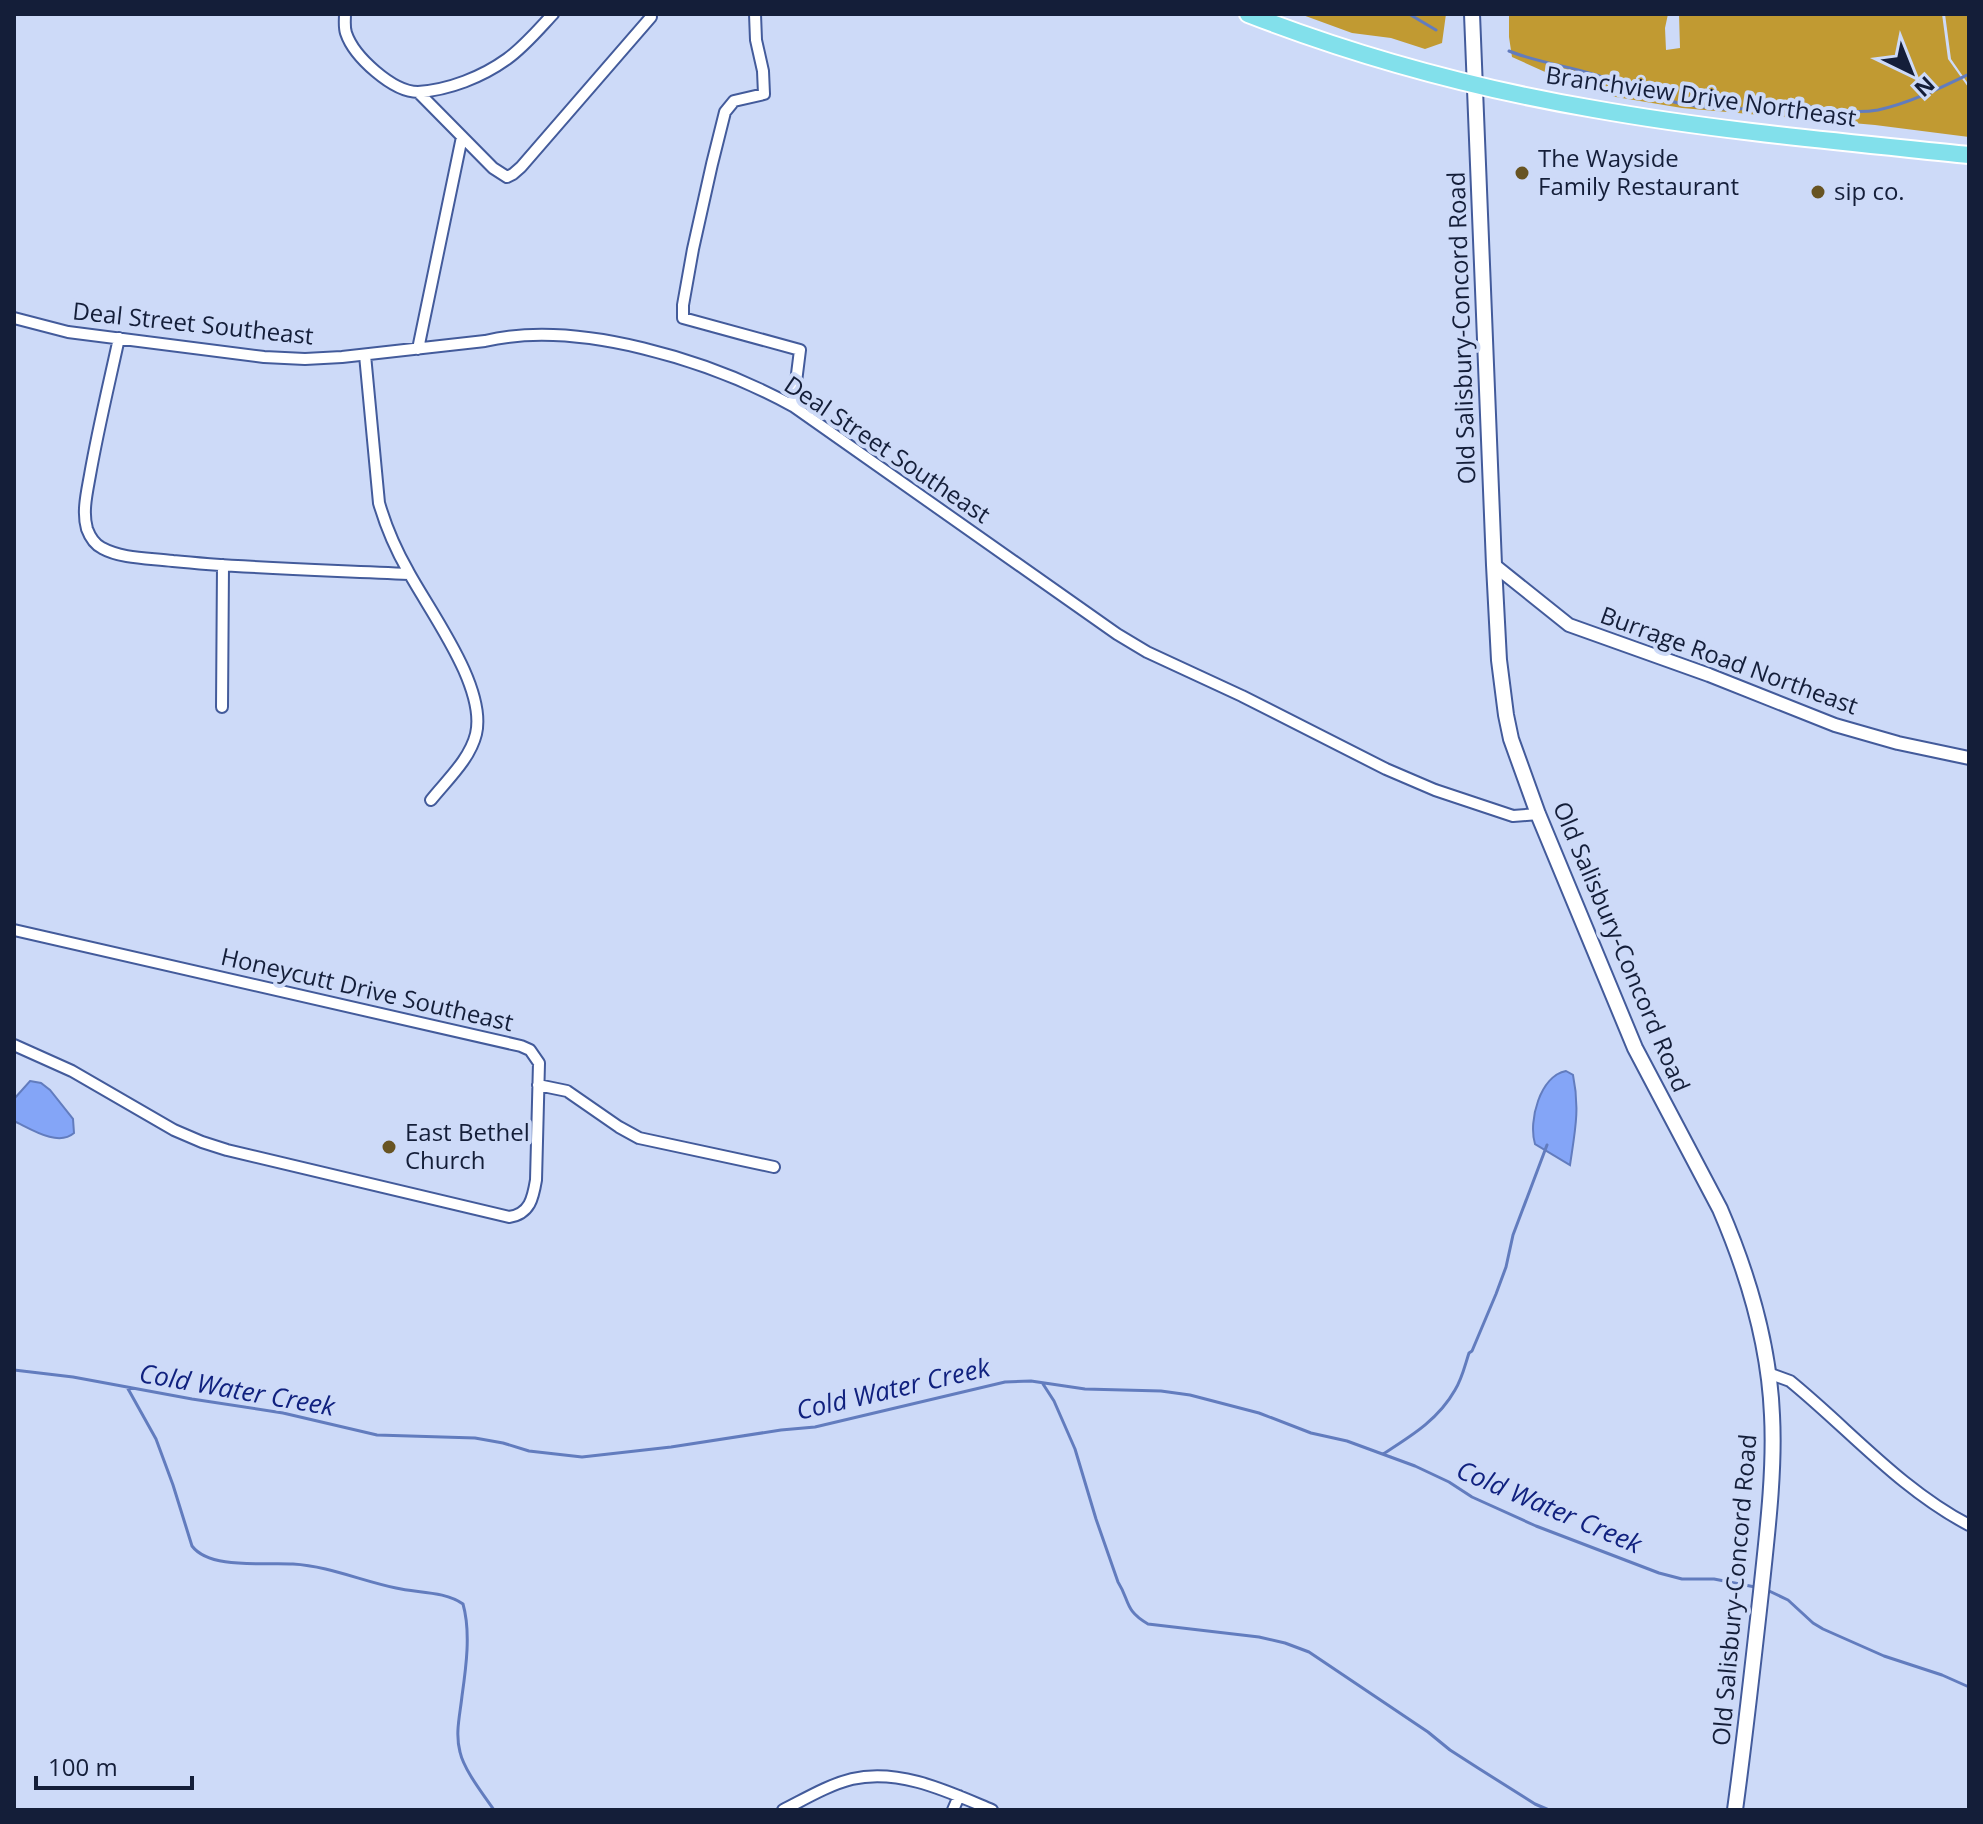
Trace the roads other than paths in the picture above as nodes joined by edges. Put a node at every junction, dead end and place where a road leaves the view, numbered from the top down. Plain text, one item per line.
1 (345, 14) edge
2 (553, 14) edge
3 (755, 14) edge
4 (1248, 14) edge
5 (1472, 14) edge
6 (651, 17) dead end
7 (1475, 84) junction
8 (418, 92) junction
9 (462, 137) junction
10 (1969, 155) edge
11 (14, 318) edge
12 (119, 338) junction
13 (418, 349) junction
14 (365, 355) junction
15 (793, 406) junction
16 (223, 565) junction
17 (1494, 565) junction
18 (409, 574) junction
19 (222, 707) dead end
20 (1969, 758) edge
21 (431, 800) dead end
22 (1538, 814) junction
23 (14, 930) edge
24 (14, 1045) edge
25 (538, 1085) junction
26 (774, 1167) dead end
27 (1768, 1373) junction
28 (1969, 1525) edge
29 (959, 1796) junction
30 (783, 1810) edge
31 (953, 1810) edge
32 (992, 1810) edge
33 (1735, 1810) edge

1 - 8 street
2 - 8 street
3 - 15 street
4 - 7 main road, Branchview Drive Northeast
5 - 7 main road, Old Salisbury-Concord Road
6 - 9 street
7 - 10 main road, Branchview Drive Northeast
7 - 17 main road, Old Salisbury-Concord Road
8 - 9 street
9 - 13 street
11 - 12 street, Deal Street Southeast
12 - 14 street, Deal Street Southeast
12 - 16 street
13 - 14 street, Deal Street Southeast
13 - 15 street, Deal Street Southeast
14 - 18 street
15 - 22 street, Deal Street Southeast
16 - 18 street
16 - 19 street
17 - 20 street, Burrage Road Northeast
17 - 22 main road, Old Salisbury-Concord Road
18 - 21 street
22 - 27 main road, Old Salisbury-Concord Road
23 - 25 street, Honeycutt Drive Southeast
24 - 25 street, Honeycutt Drive Southeast
25 - 26 street
27 - 28 street
27 - 33 main road, Old Salisbury-Concord Road
29 - 30 street
29 - 31 street
29 - 32 street

